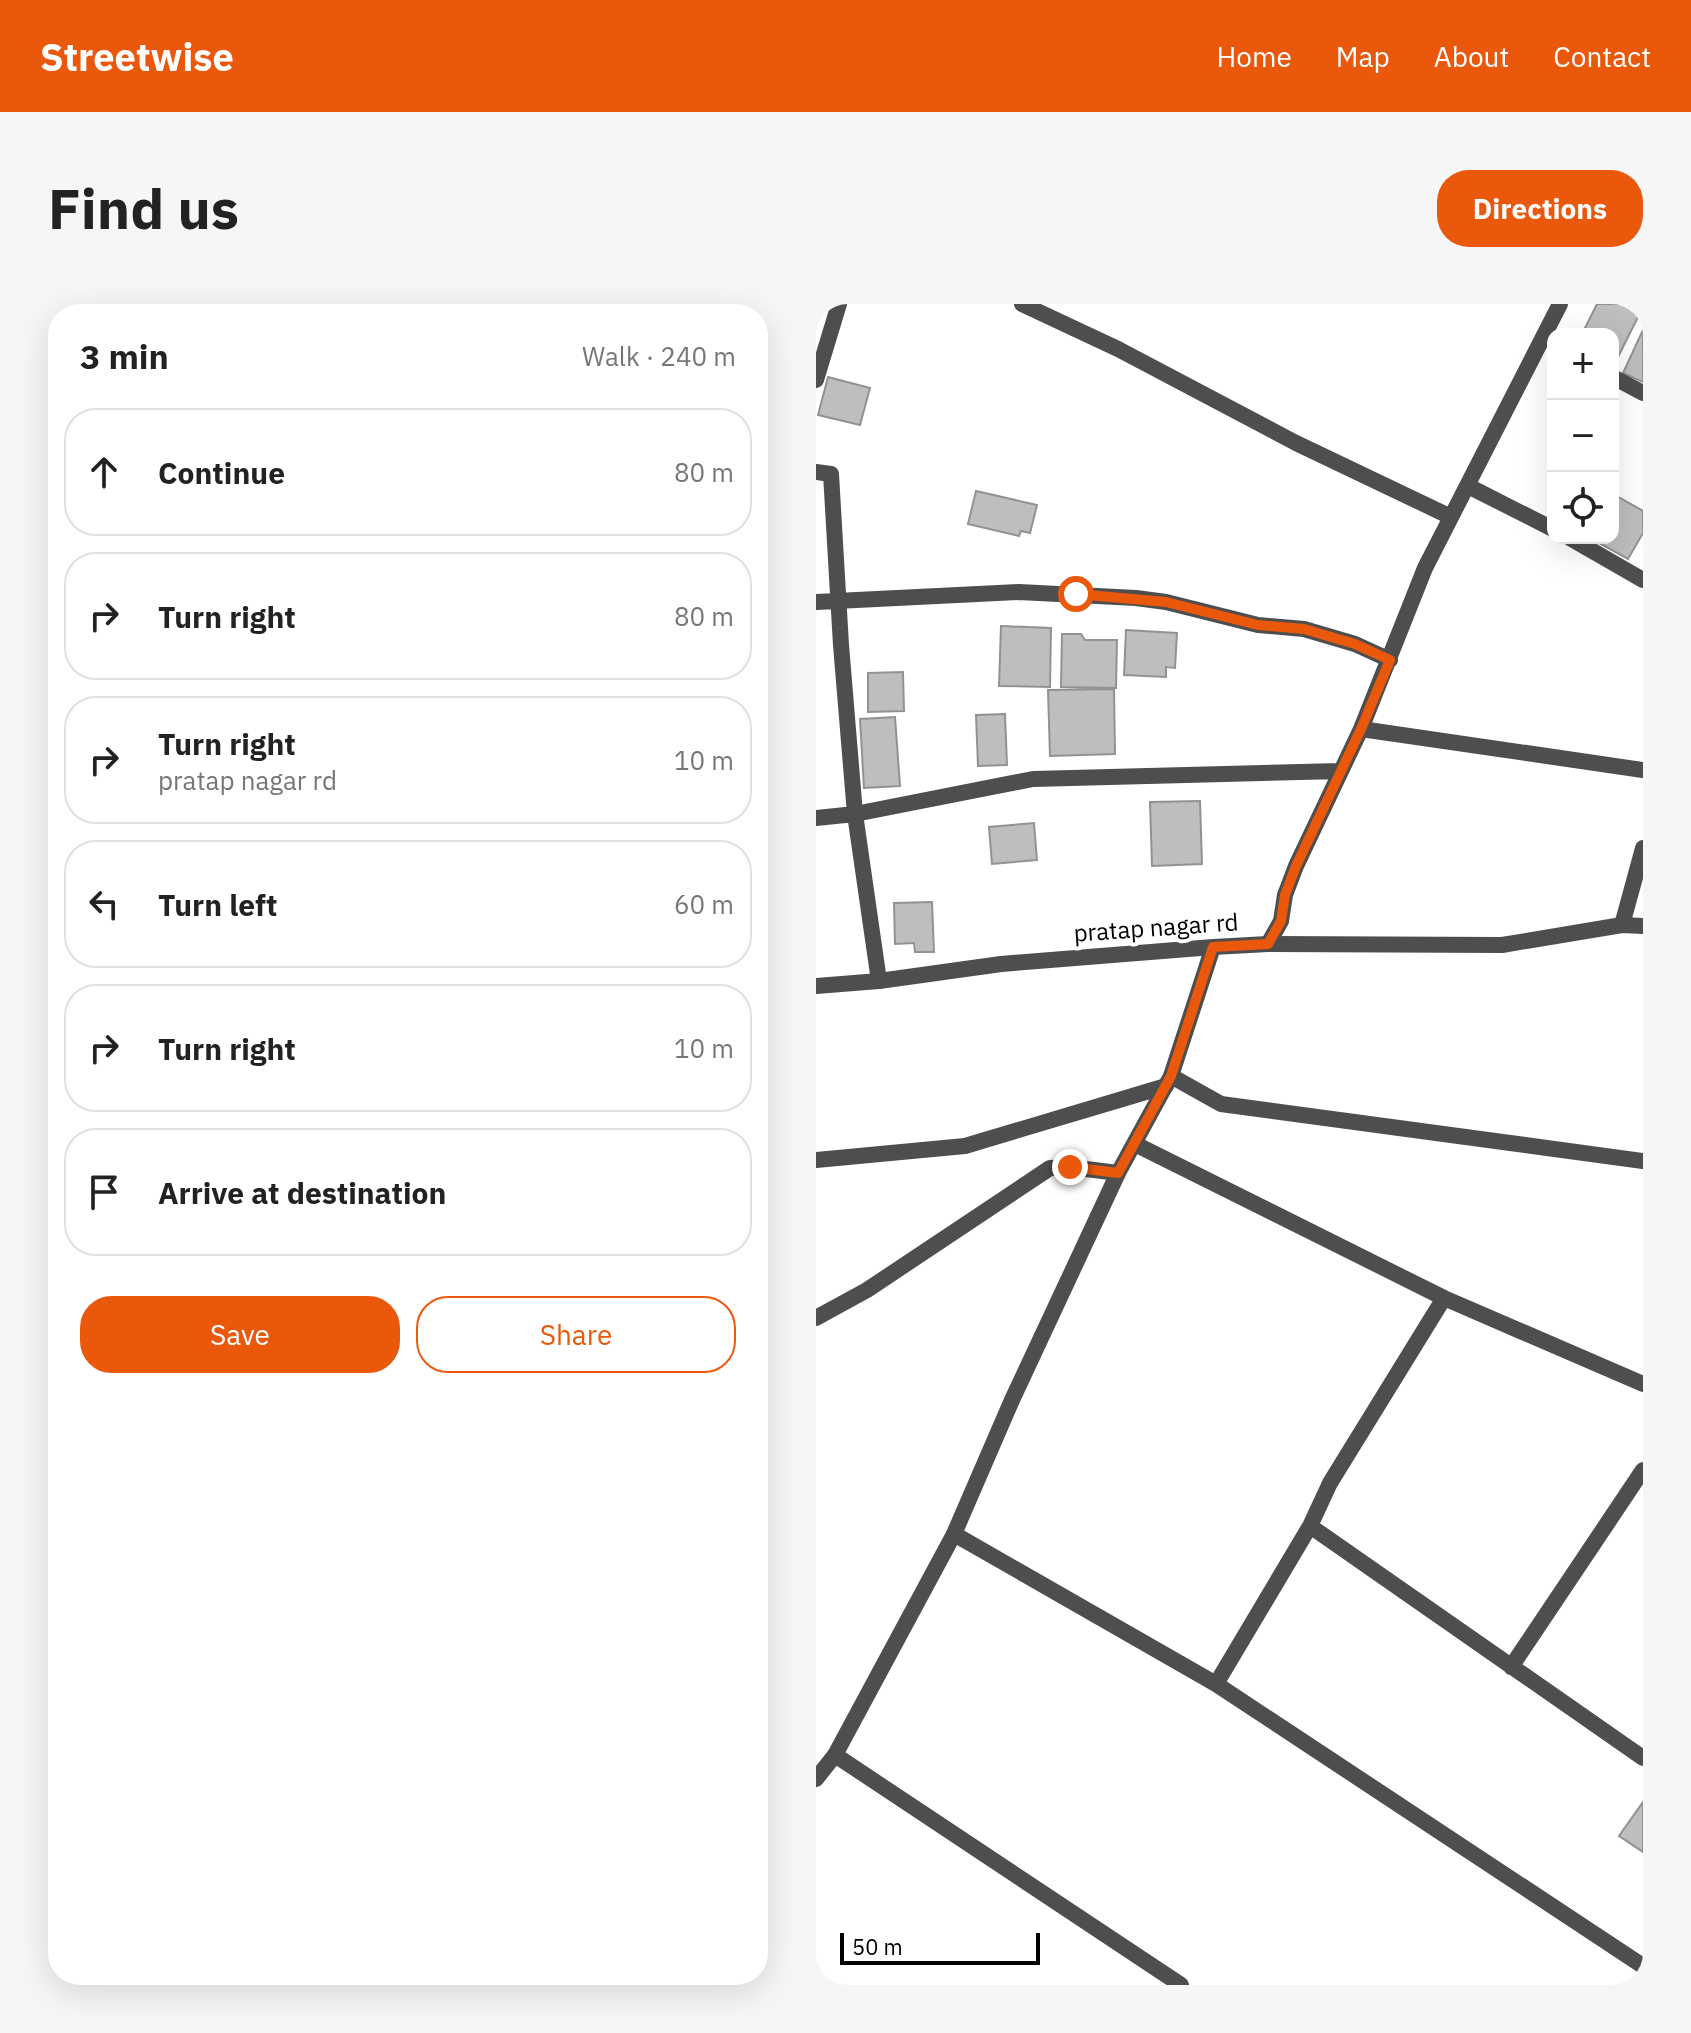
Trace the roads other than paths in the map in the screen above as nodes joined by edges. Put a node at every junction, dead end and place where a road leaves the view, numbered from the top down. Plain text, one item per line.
1 (839, 304) edge
2 (1022, 304) edge
3 (1560, 304) edge
4 (1553, 328) edge
5 (1547, 346) edge
6 (816, 380) edge
7 (1619, 380) edge
8 (1643, 393) edge
9 (816, 472) edge
10 (1468, 486) junction
11 (1451, 517) junction
12 (1547, 526) edge
13 (1580, 544) edge
14 (1643, 580) edge
15 (838, 601) junction
16 (816, 602) edge
17 (1390, 660) junction
18 (1361, 729) junction
19 (1643, 770) edge
20 (1340, 771) junction
21 (855, 814) junction
22 (816, 818) edge
23 (1643, 848) edge
24 (1622, 925) junction
25 (1643, 926) edge
26 (1268, 944) junction
27 (1213, 947) junction
28 (879, 981) junction
29 (816, 986) edge
30 (1169, 1081) junction
31 (1135, 1144) junction
32 (816, 1160) edge
33 (1643, 1161) edge
34 (1118, 1173) junction
35 (1444, 1298) junction
36 (816, 1318) edge
37 (1643, 1384) edge
38 (1643, 1470) edge
39 (1310, 1526) junction
40 (954, 1534) junction
41 (1511, 1667) junction
42 (1216, 1684) junction
43 (835, 1755) junction
44 (1643, 1758) edge
45 (816, 1779) edge
46 (1643, 1966) edge
47 (1181, 1985) edge

1 - 6 street
2 - 11 street
3 - 4 street
5 - 10 street
7 - 8 street
9 - 15 street
10 - 11 street
10 - 12 street
11 - 17 street
13 - 14 street
15 - 16 street
15 - 17 street
15 - 21 street
17 - 18 street
18 - 19 street
18 - 20 street
20 - 21 street
20 - 26 street
21 - 22 street
21 - 28 street
23 - 24 street
24 - 25 street, pratap nagar rd
24 - 26 street, pratap nagar rd
26 - 27 street, pratap nagar rd
27 - 28 street, pratap nagar rd
27 - 30 street
28 - 29 street, pratap nagar rd
30 - 31 street
30 - 32 street
30 - 33 street
31 - 34 street
31 - 35 street
34 - 36 street
34 - 40 street
35 - 37 street
35 - 39 street
38 - 41 street
39 - 41 street
39 - 42 street
40 - 42 street
40 - 43 street
41 - 44 street
42 - 46 street
43 - 45 street
43 - 47 street

